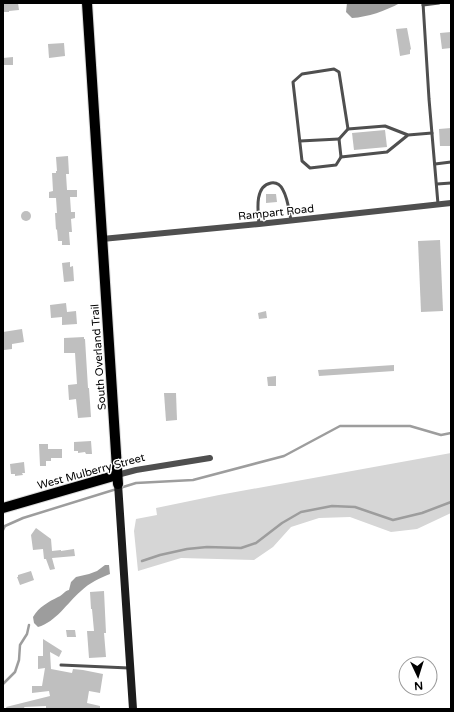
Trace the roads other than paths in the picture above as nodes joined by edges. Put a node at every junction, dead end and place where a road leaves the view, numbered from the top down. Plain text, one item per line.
1 (88, 3) edge
2 (440, 3) edge
3 (423, 4) edge
4 (348, 129) junction
5 (432, 133) junction
6 (408, 135) junction
7 (339, 139) junction
8 (300, 141) junction
9 (341, 157) junction
10 (451, 162) edge
11 (435, 164) junction
12 (437, 184) junction
13 (451, 184) edge
14 (451, 203) edge
15 (438, 204) junction
16 (292, 220) junction
17 (259, 224) junction
18 (102, 239) junction
19 (210, 458) dead end
20 (117, 480) junction
21 (3, 508) edge
22 (61, 665) dead end
23 (130, 668) junction
24 (133, 709) edge

1 - 18 main road, South Overland Trail
2 - 3 lane
3 - 5 lane
4 - 6 lane
4 - 7 lane
4 - 8 lane
5 - 6 lane
5 - 11 lane
6 - 9 lane
7 - 8 lane
7 - 9 lane
8 - 9 lane
10 - 11 lane
11 - 12 lane
12 - 13 lane
12 - 15 lane
14 - 15 street, Rampart Road
15 - 16 street, Rampart Road
16 - 17 street, Rampart Road
16 - 17 lane
17 - 18 street, Rampart Road
18 - 20 main road, South Overland Trail
19 - 20 street, West Mulberry Street
20 - 21 main road, West Mulberry Street
20 - 23 main road, South Overland Trail
22 - 23 lane
23 - 24 main road, South Overland Trail

